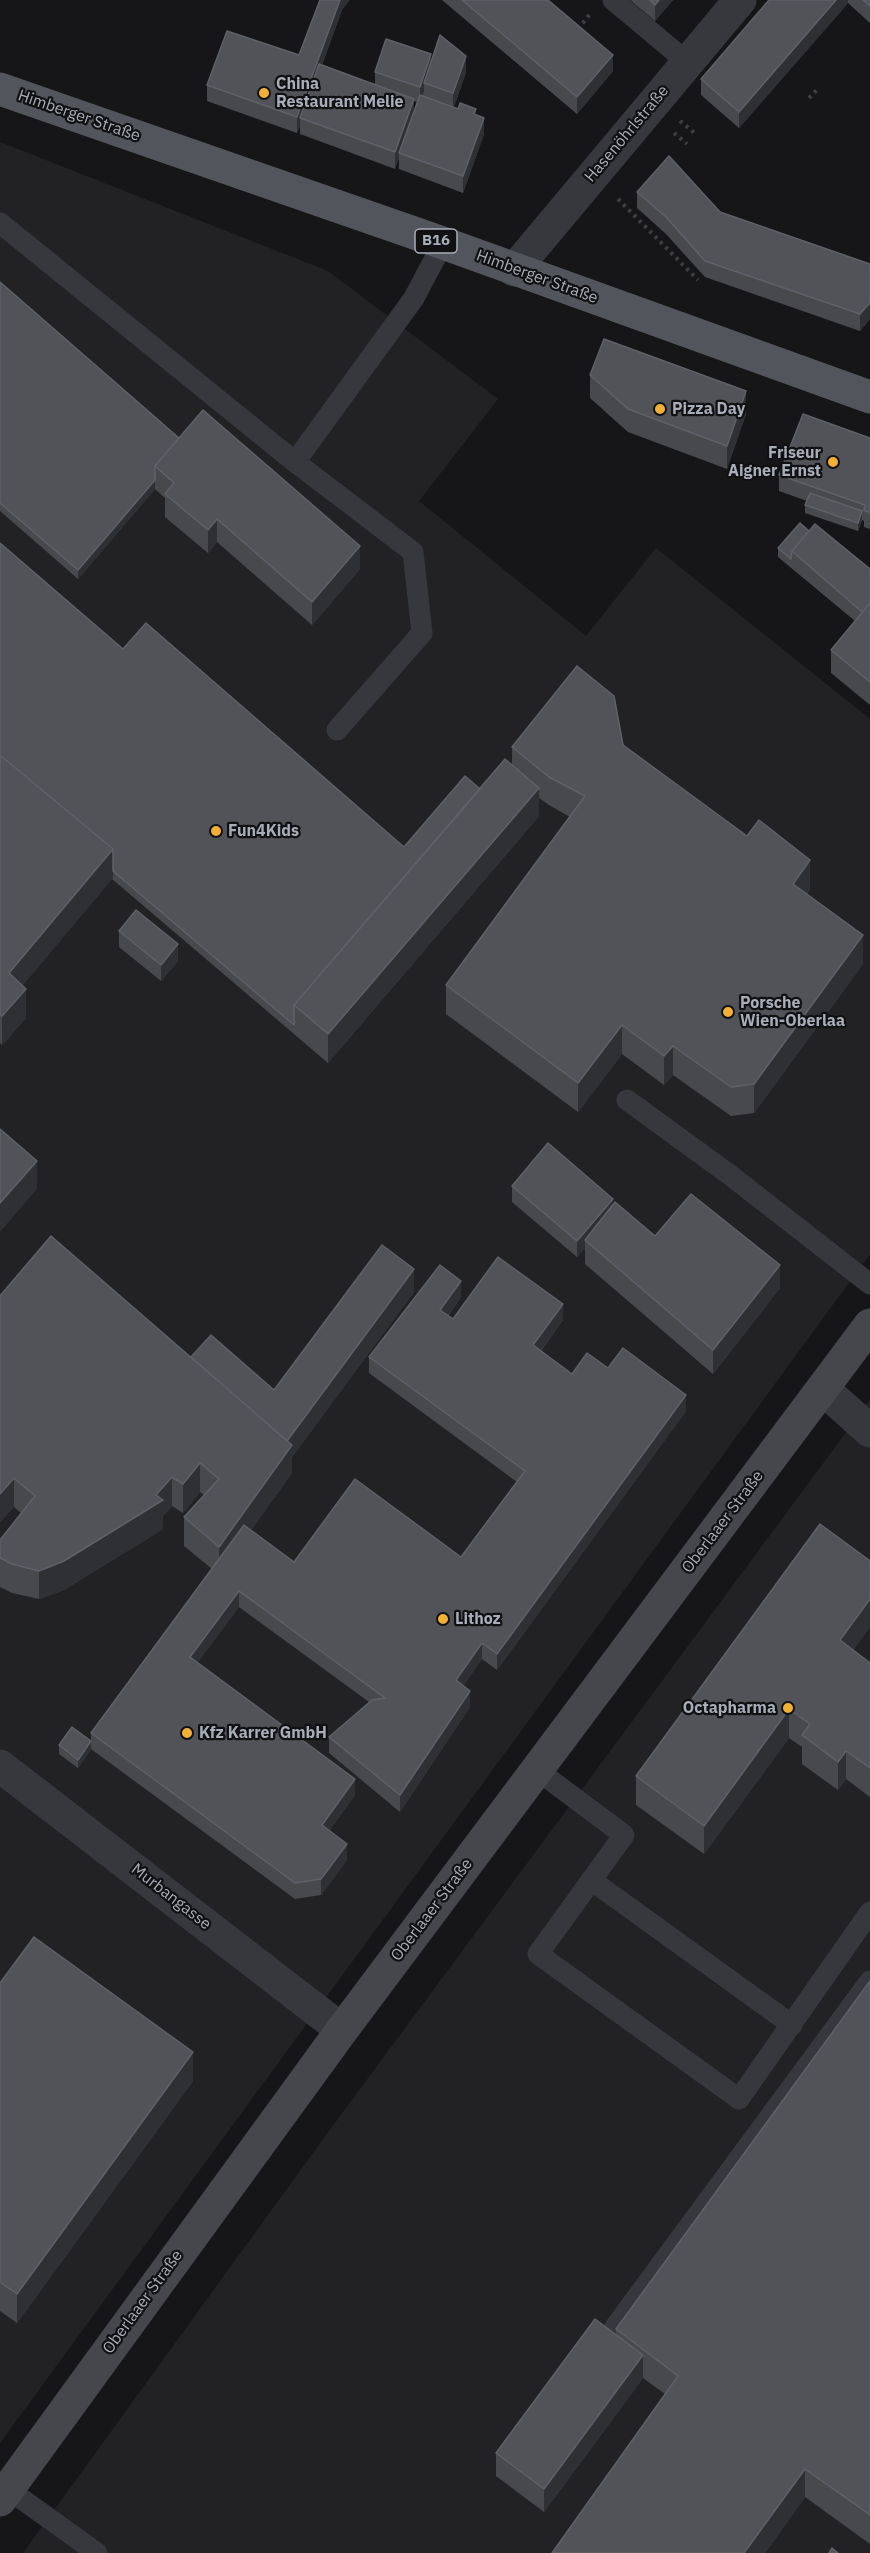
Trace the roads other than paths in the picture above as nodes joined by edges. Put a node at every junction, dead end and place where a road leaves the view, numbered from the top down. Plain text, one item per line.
1 (740, 0) edge
2 (604, 4) edge
3 (687, 62) junction
4 (0, 89) edge
5 (0, 223) edge
6 (443, 243) junction
7 (514, 270) junction
8 (870, 397) edge
9 (295, 462) junction
10 (337, 730) dead end
11 (627, 1100) dead end
12 (870, 1284) edge
13 (870, 1325) edge
14 (822, 1389) junction
15 (870, 1431) edge
16 (0, 1766) edge
17 (537, 1770) junction
18 (591, 1880) junction
19 (870, 1912) edge
20 (870, 1981) edge
21 (792, 2025) junction
22 (342, 2030) junction
23 (615, 2327) edge
24 (4, 2495) edge
25 (96, 2553) edge

1 - 3 street, Hasenöhrlstraße
2 - 3 lane
3 - 7 street, Hasenöhrlstraße
4 - 6 main road, Himberger Straße / B16
5 - 9 lane
6 - 7 main road, Himberger Straße / B16
6 - 9 lane
7 - 8 main road, Himberger Straße / B16
9 - 10 lane
11 - 12 lane
13 - 14 main road, Oberlaaer Straße
14 - 15 street
14 - 17 main road, Oberlaaer Straße
16 - 22 street, Murbangasse
17 - 18 lane
17 - 22 main road, Oberlaaer Straße
18 - 21 lane
18 - 21 lane
19 - 21 lane
20 - 23 lane
22 - 24 main road, Oberlaaer Straße
24 - 25 lane

